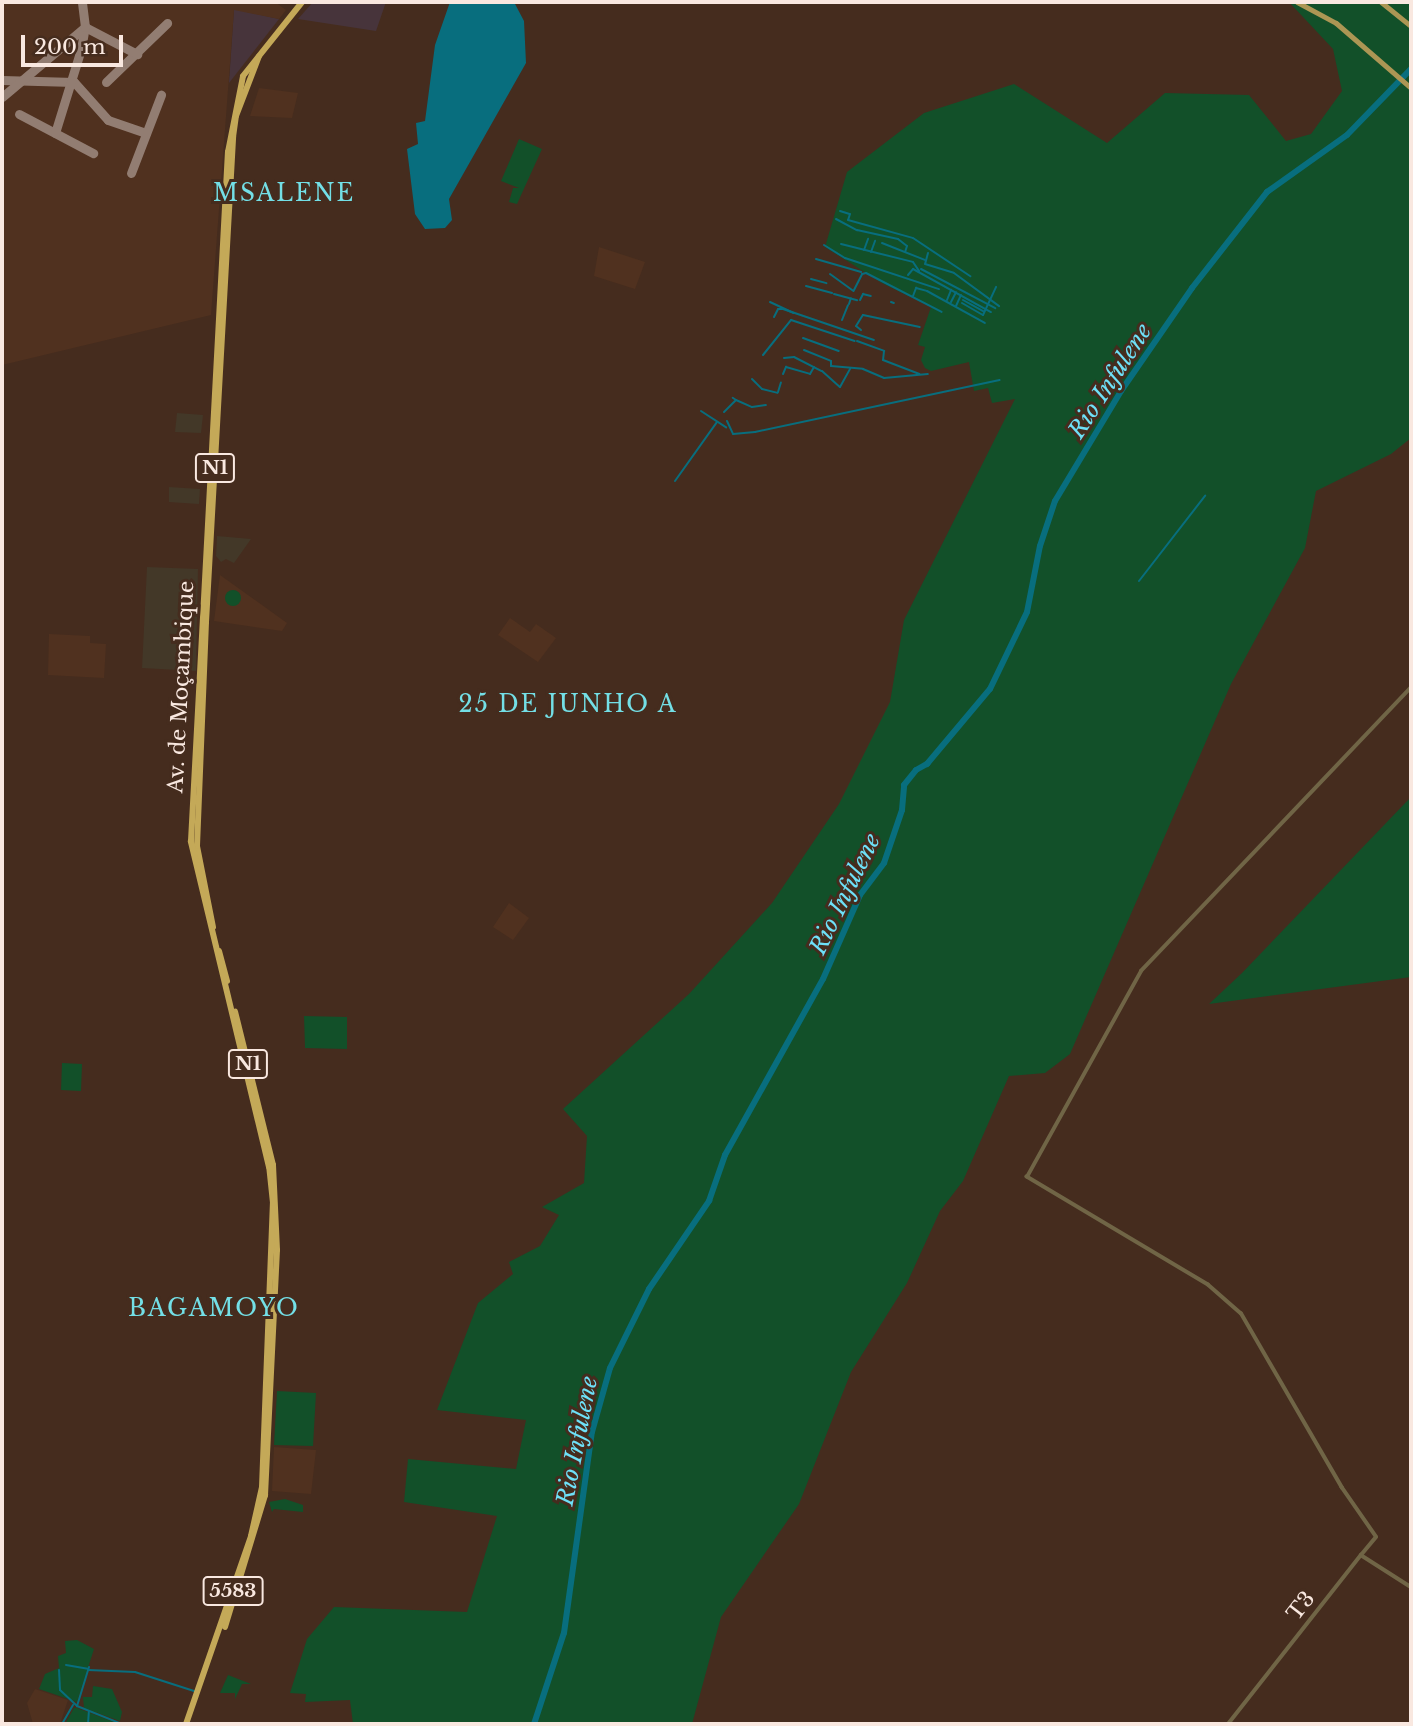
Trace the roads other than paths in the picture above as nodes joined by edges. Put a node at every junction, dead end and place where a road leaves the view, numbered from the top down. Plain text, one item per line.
1 (303, 2) edge
2 (1297, 2) edge
3 (1381, 2) edge
4 (1411, 26) edge
5 (1411, 88) edge
6 (207, 559) junction
7 (1411, 687) edge
8 (275, 1253) junction
9 (1361, 1555) junction
10 (1411, 1587) edge
11 (189, 1724) edge
12 (1228, 1724) edge

1 - 6 highway, N1
2 - 5 main road
3 - 4 main road
6 - 8 highway, Av. de Moçambique / N1
6 - 8 highway, Av. de Moçambique / N1
7 - 9 street
8 - 11 highway, 5583
9 - 10 street
9 - 12 street, T3

